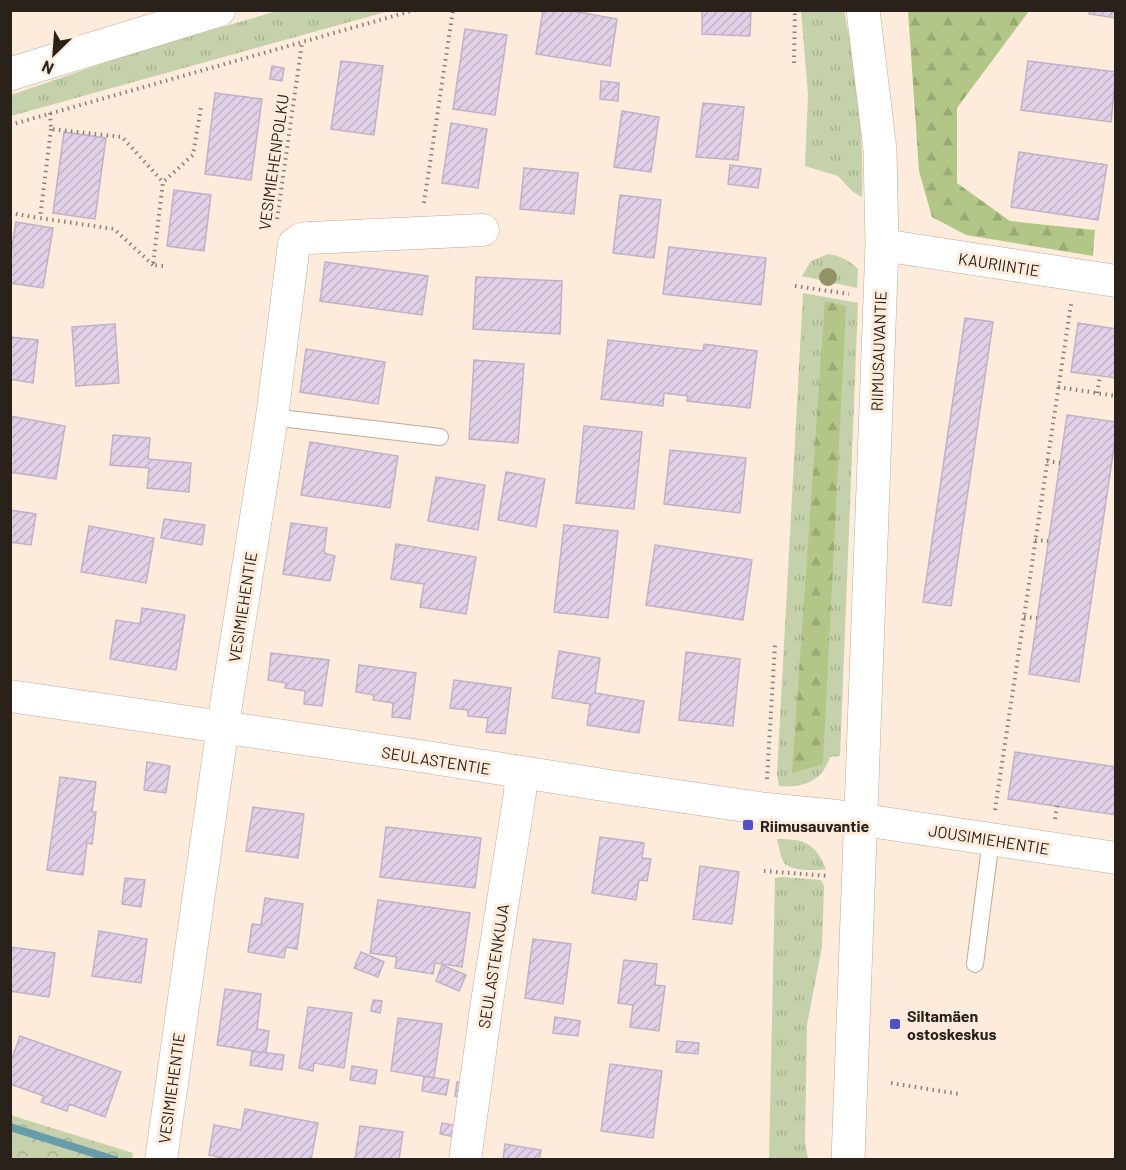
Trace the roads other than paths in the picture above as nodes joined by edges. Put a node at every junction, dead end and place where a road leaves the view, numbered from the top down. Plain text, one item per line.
1 (219, 10) edge
2 (863, 10) edge
3 (10, 74) edge
4 (483, 230) dead end
5 (882, 245) junction
6 (1116, 281) edge
7 (272, 417) junction
8 (440, 437) dead end
9 (10, 696) edge
10 (223, 728) junction
11 (521, 773) junction
12 (862, 820) junction
13 (992, 828) junction
14 (1116, 858) edge
15 (975, 964) dead end
16 (161, 1160) edge
17 (465, 1160) edge
18 (848, 1160) edge

1 - 3 street
2 - 5 street, RIIMUSAUVANTIE
4 - 7 street, VESIMIEHENTIE
5 - 6 street, KAURIINTIE
5 - 12 street, RIIMUSAUVANTIE
7 - 8 lane
7 - 10 street, VESIMIEHENTIE
9 - 10 street, SEULASTENTIE
10 - 11 street, SEULASTENTIE
10 - 16 street, VESIMIEHENTIE
11 - 12 street, SEULASTENTIE
11 - 17 street, SEULASTENKUJA
12 - 13 street, JOUSIMIEHENTIE
12 - 18 street, RIIMUSAUVANTIE
13 - 14 street, JOUSIMIEHENTIE
13 - 15 lane

